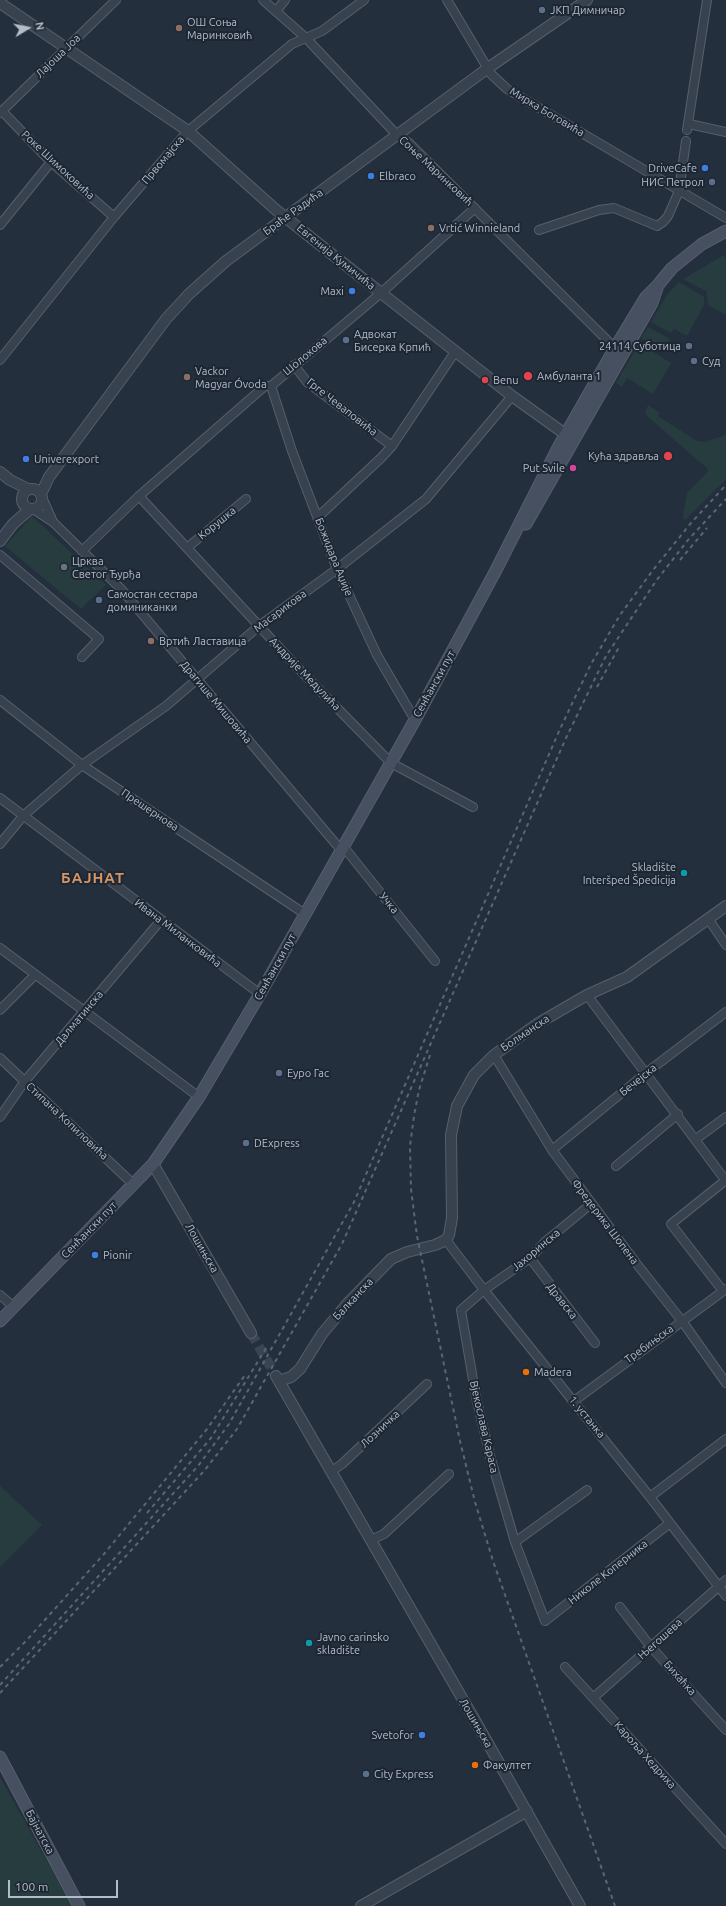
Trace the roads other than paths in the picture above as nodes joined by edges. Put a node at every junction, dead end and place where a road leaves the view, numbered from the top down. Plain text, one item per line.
1 (116, 0) edge
2 (263, 0) edge
3 (285, 0) edge
4 (364, 0) edge
5 (447, 0) edge
6 (588, 0) edge
7 (707, 0) edge
8 (0, 3) edge
9 (276, 11) junction
10 (306, 38) junction
11 (66, 47) junction
12 (488, 68) junction
13 (1, 112) edge
14 (188, 131) junction
15 (726, 132) edge
16 (398, 135) junction
17 (686, 141) dead end
18 (51, 162) junction
19 (679, 191) junction
20 (475, 208) junction
21 (287, 217) junction
22 (114, 218) junction
23 (726, 218) edge
24 (0, 225) edge
25 (539, 230) dead end
26 (726, 231) edge
27 (658, 285) junction
28 (381, 293) junction
29 (615, 348) junction
30 (455, 352) junction
31 (0, 360) edge
32 (294, 365) junction
33 (271, 386) junction
34 (512, 396) junction
35 (570, 438) junction
36 (392, 446) junction
37 (0, 472) edge
38 (10, 480) junction
39 (36, 492) junction
40 (139, 496) junction
41 (246, 499) dead end
42 (27, 505) junction
43 (318, 517) junction
44 (53, 522) junction
45 (0, 541) edge
46 (188, 547) junction
47 (82, 551) junction
48 (0, 555) edge
49 (337, 569) junction
50 (259, 626) junction
51 (82, 657) dead end
52 (197, 679) junction
53 (0, 700) edge
54 (415, 720) junction
55 (390, 763) junction
56 (82, 765) junction
57 (0, 798) edge
58 (473, 807) dead end
59 (23, 816) junction
60 (0, 844) edge
61 (342, 848) junction
62 (726, 906) edge
63 (305, 914) junction
64 (161, 920) junction
65 (709, 920) junction
66 (726, 945) edge
67 (0, 948) edge
68 (435, 960) dead end
69 (35, 975) junction
70 (260, 994) junction
71 (586, 995) junction
72 (0, 1010) edge
73 (84, 1012) junction
74 (726, 1012) edge
75 (494, 1055) junction
76 (0, 1058) edge
77 (646, 1073) junction
78 (25, 1081) junction
79 (199, 1097) junction
80 (678, 1114) junction
81 (0, 1117) edge
82 (726, 1117) edge
83 (696, 1139) junction
84 (552, 1150) junction
85 (152, 1164) junction
86 (616, 1166) dead end
87 (726, 1180) edge
88 (133, 1184) junction
89 (591, 1204) junction
90 (446, 1240) junction
91 (530, 1258) junction
92 (484, 1290) junction
93 (724, 1290) edge
94 (0, 1295) edge
95 (14, 1307) junction
96 (461, 1310) joint
97 (0, 1321) edge
98 (682, 1321) junction
99 (251, 1333) tunnel mouth
100 (595, 1343) dead end
101 (278, 1378) joint
102 (726, 1383) edge
103 (427, 1384) dead end
104 (574, 1401) junction
105 (726, 1439) edge
106 (332, 1471) junction
107 (449, 1474) dead end
108 (587, 1490) dead end
109 (650, 1497) junction
110 (670, 1523) junction
111 (371, 1540) junction
112 (515, 1542) junction
113 (726, 1580) edge
114 (720, 1586) junction
115 (726, 1596) edge
116 (620, 1607) dead end
117 (545, 1622) joint
118 (651, 1647) junction
119 (565, 1667) dead end
120 (593, 1698) junction
121 (726, 1730) edge
122 (0, 1757) edge
123 (527, 1811) junction
124 (726, 1844) edge
125 (80, 1906) edge
126 (361, 1906) edge
127 (580, 1906) edge

1 - 11 street, Лајоша Јоа
2 - 9 street, Соње Маринковић
3 - 9 street
4 - 10 street, Првомајска
5 - 12 street, Мирка Боговића
6 - 12 street, Браће Радића
7 - 15 street
8 - 11 street, Евгенија Кумичића
9 - 10 street, Соње Маринковић
10 - 14 street, Првомајска
10 - 16 street, Соње Маринковић
11 - 13 street, Лајоша Јоа
11 - 14 street, Евгенија Кумичића
12 - 16 street, Браће Радића
12 - 19 street, Мирка Боговића
13 - 18 street, Роке Шимоковића
14 - 21 street, Евгенија Кумичића
14 - 22 street, Првомајска
16 - 20 street, Соње Маринковић
16 - 21 street, Браће Радића
17 - 19 street
18 - 22 street, Роке Шимоковића
18 - 24 street
19 - 23 street, Мирка Боговића
19 - 25 street
20 - 28 street, Шолохова
20 - 29 street, Соње Маринковић
21 - 28 street, Евгенија Кумичића
21 - 39 street, Браће Радића
22 - 31 street, Првомајска
26 - 27 main road
27 - 29 main road, Сенћански пут
27 - 35 main road, Сенћански пут
28 - 30 street, Евгенија Кумичића
28 - 32 street, Шолохова
29 - 35 main road, Сенћански пут
30 - 34 street, Евгенија Кумичића
30 - 36 street
32 - 33 street, Шолохова
32 - 36 street, Грге Чеваповића
33 - 40 street, Шолохова
33 - 43 street, Божидара Аџије
34 - 35 street, Евгенија Кумичића
34 - 49 street, Масарикова
35 - 54 main road, Сенћански пут
36 - 43 street
37 - 38 street
38 - 39 street
38 - 42 street
39 - 42 street
39 - 42 street
39 - 44 street, Драгише Мишовића
40 - 46 street, Андрије Медулића
40 - 47 street, Шолохова
41 - 46 street, Корушка
42 - 44 street, Драгише Мишовића
42 - 45 street
43 - 49 street, Божидара Аџије
44 - 47 street, Драгише Мишовића
46 - 50 street, Андрије Медулића
47 - 52 street, Драгише Мишовића
48 - 51 street
49 - 50 street, Масарикова
49 - 54 street, Божидара Аџије
50 - 52 street, Масарикова
50 - 55 street, Андрије Медулића
52 - 56 street, Масарикова
52 - 61 street, Драгише Мишовића
53 - 56 street, Прешернова
54 - 55 main road, Сенћански пут
55 - 58 street, Андрије Медулића
55 - 61 main road, Сенћански пут
56 - 59 street, Масарикова
56 - 63 street, Прешернова
57 - 59 street, Ивана Миланковића
59 - 60 street, Масарикова
59 - 64 street, Ивана Миланковића
61 - 63 main road, Сенћански пут
61 - 68 street, Учка
62 - 65 street, Болманска
63 - 70 main road, Сенћански пут
64 - 70 street, Ивана Миланковића
64 - 73 street, Далматинска
65 - 66 street
65 - 71 street, Болманска
67 - 69 street
69 - 72 street
69 - 73 street
70 - 79 main road, Сенћански пут
71 - 75 street, Болманска
71 - 77 street
73 - 78 street, Далматинска
73 - 79 street
74 - 77 street, Бечејска
75 - 84 street, Фредерика Шопена
75 - 90 street, Болманска
76 - 78 street, Стипана Копиловића
77 - 80 street
77 - 84 street, Бечејска
78 - 81 street, Далматинска
78 - 88 street, Стипана Копиловића
79 - 85 main road, Сенћански пут
80 - 83 street
80 - 86 street
82 - 83 street
83 - 87 street
84 - 89 street, Фредерика Шопена
85 - 88 main road, Сенћански пут
85 - 99 street, Лошињска
87 - 93 street
88 - 95 main road, Сенћански пут
89 - 91 street, Јахоринска
89 - 98 street, Фредерика Шопена
90 - 92 street, 1. устанка
90 - 101 street, Балканска
91 - 92 street, Јахоринска
91 - 100 street, Дравска
92 - 96 street, Јахоринска
92 - 104 street, 1. устанка
93 - 98 street, Требињска
94 - 95 street
95 - 97 main road, Сенћански пут
96 - 112 street, Вјекослава Караса
98 - 102 street, Фредерика Шопена
98 - 104 street, Требињска
101 - 106 street, Лошињска
103 - 106 street, Лозничка
104 - 109 street, 1. устанка
105 - 109 street
106 - 111 street, Лошињска
107 - 111 street
108 - 112 street
109 - 110 street, 1. устанка
110 - 114 street, 1. устанка
110 - 117 street, Николе Коперника
111 - 123 street, Лошињска
112 - 117 street, Вјекослава Караса
113 - 114 street, Његошева
114 - 115 street, 1. устанка
114 - 118 street, Његошева
116 - 118 street, Бихаћка
118 - 120 street, Његошева
118 - 121 street, Бихаћка
119 - 120 street, Кароља Хедриха
120 - 124 street, Кароља Хедриха
122 - 125 main road, Бајнатска
123 - 126 street
123 - 127 street, Лошињска

